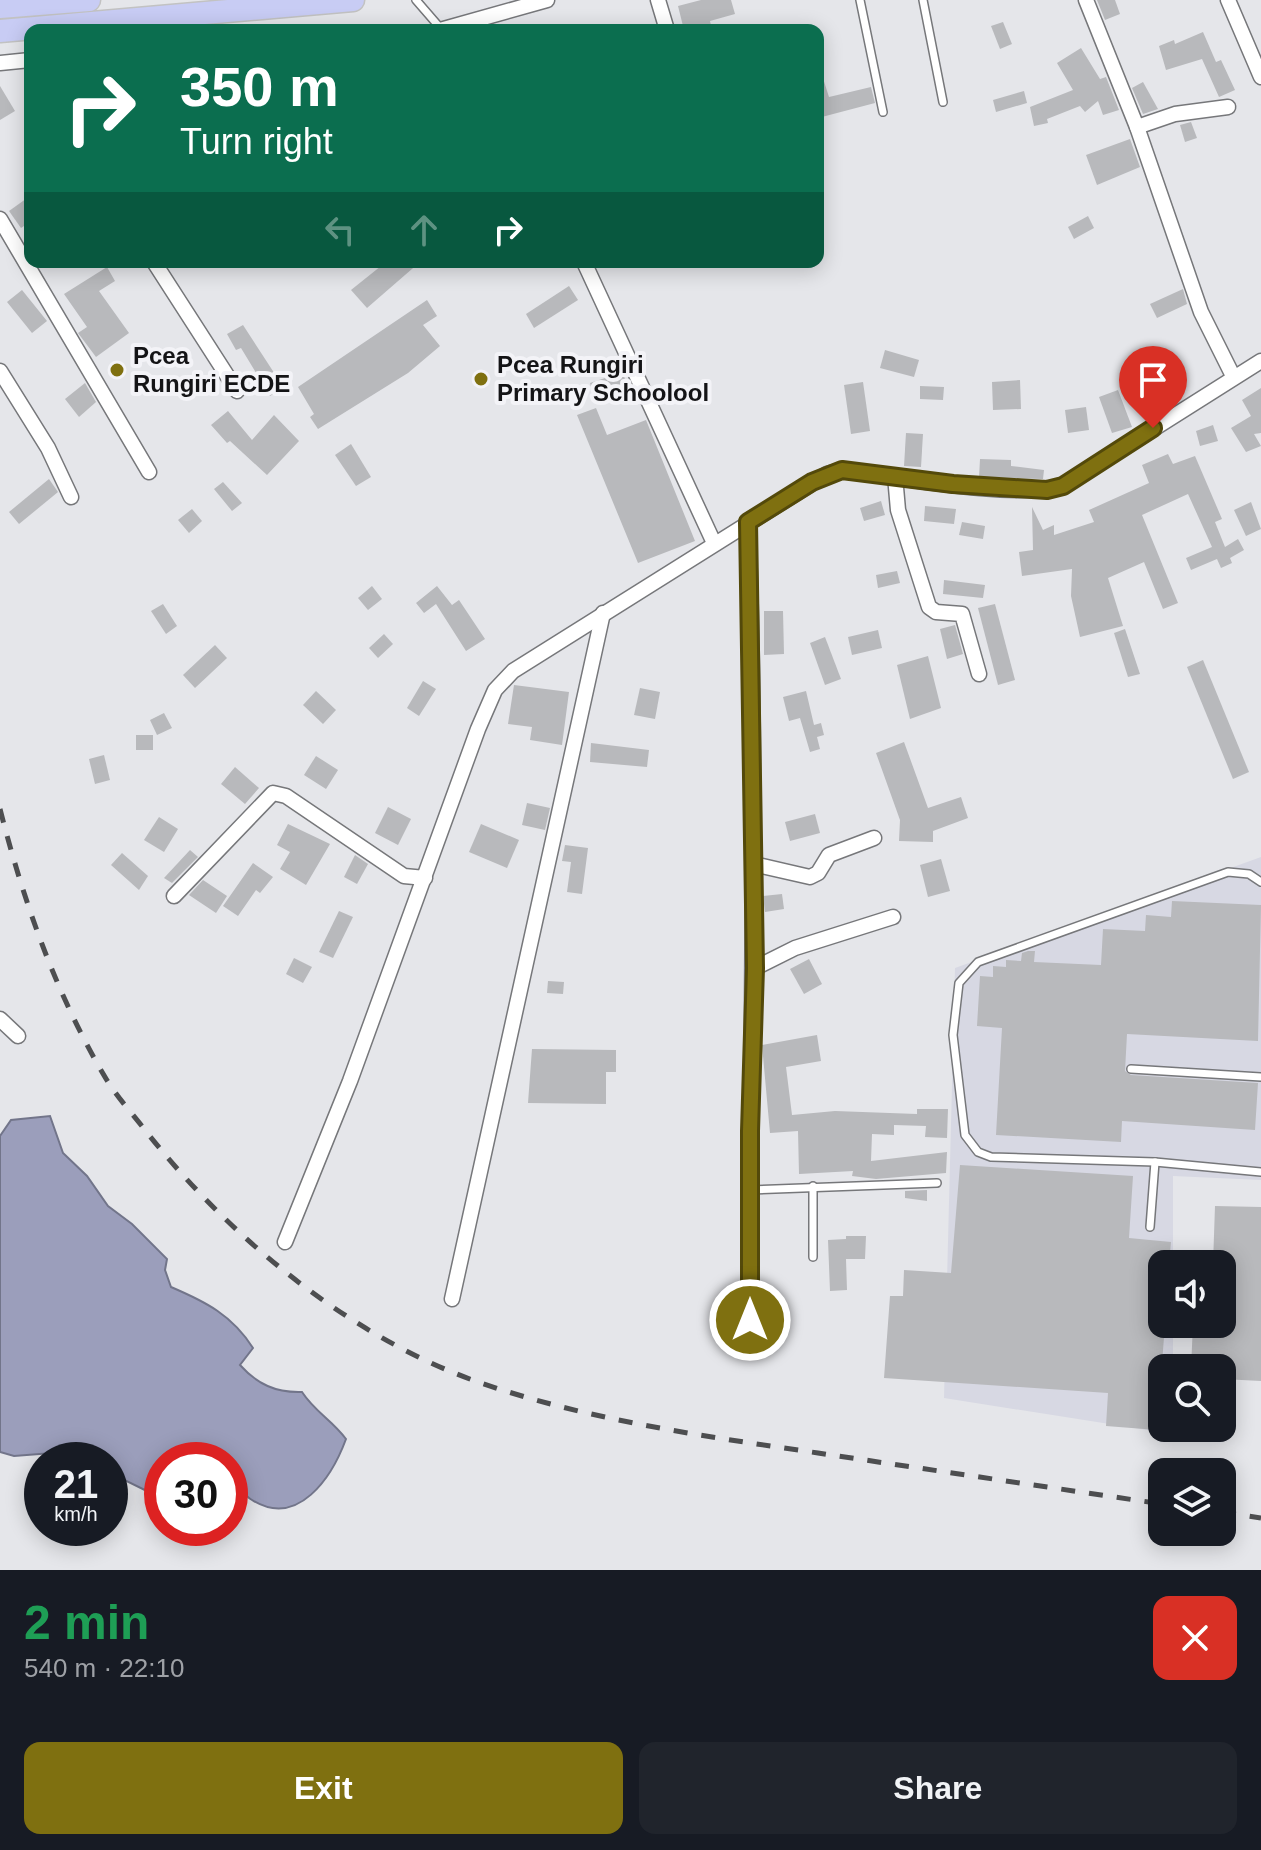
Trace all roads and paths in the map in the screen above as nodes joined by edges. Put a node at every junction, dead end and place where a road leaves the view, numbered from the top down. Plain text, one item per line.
1 (89, 0) edge
2 (353, 0) edge
3 (416, 0) edge
4 (547, 0) edge
5 (658, 0) edge
6 (860, 0) edge
7 (923, 0) edge
8 (1086, 0) edge
9 (1228, 0) edge
10 (0, 7) edge
11 (80, 24) edge
12 (436, 24) edge
13 (481, 24) edge
14 (665, 24) edge
15 (24, 29) edge
16 (0, 31) edge
17 (24, 61) edge
18 (0, 63) edge
19 (1261, 77) edge
20 (943, 102) dead end
21 (1228, 107) dead end
22 (883, 112) dead end
23 (1137, 127) junction
24 (0, 219) edge
25 (24, 260) edge
26 (29, 268) edge
27 (158, 268) edge
28 (587, 268) edge
29 (1261, 361) edge
30 (0, 371) edge
31 (1233, 376) junction
32 (237, 391) dead end
33 (149, 472) dead end
34 (895, 476) junction
35 (71, 497) dead end
36 (748, 522) junction
37 (714, 543) junction
38 (603, 613) junction
39 (979, 674) dead end
40 (874, 838) dead end
41 (753, 864) junction
42 (425, 878) junction
43 (1261, 882) edge
44 (174, 896) dead end
45 (893, 917) dead end
46 (755, 968) junction
47 (0, 1019) edge
48 (18, 1036) dead end
49 (1131, 1069) dead end
50 (1261, 1077) edge
51 (1155, 1162) junction
52 (1261, 1172) edge
53 (937, 1183) dead end
54 (813, 1186) junction
55 (750, 1190) junction
56 (1150, 1227) dead end
57 (285, 1242) dead end
58 (813, 1257) dead end
59 (452, 1299) dead end
60 (750, 1320) dead end

1 - 10 highway
2 - 11 highway
3 - 12 lane
4 - 13 street
5 - 14 street
6 - 22 lane
7 - 20 lane
8 - 23 street
9 - 19 street
15 - 16 highway
17 - 18 street
21 - 23 street
23 - 31 street
24 - 25 street
26 - 33 street
27 - 32 street
28 - 37 street
29 - 31 street
30 - 35 street
31 - 34 street
34 - 36 street
34 - 39 street
36 - 37 street
36 - 41 street
37 - 38 street
38 - 42 street
38 - 59 street
40 - 41 street
41 - 46 street
42 - 44 street
42 - 57 street
43 - 51 lane
45 - 46 street
46 - 55 street
47 - 48 street
49 - 50 lane
51 - 52 lane
51 - 56 lane
53 - 54 lane
54 - 55 lane
54 - 58 lane
55 - 60 street

